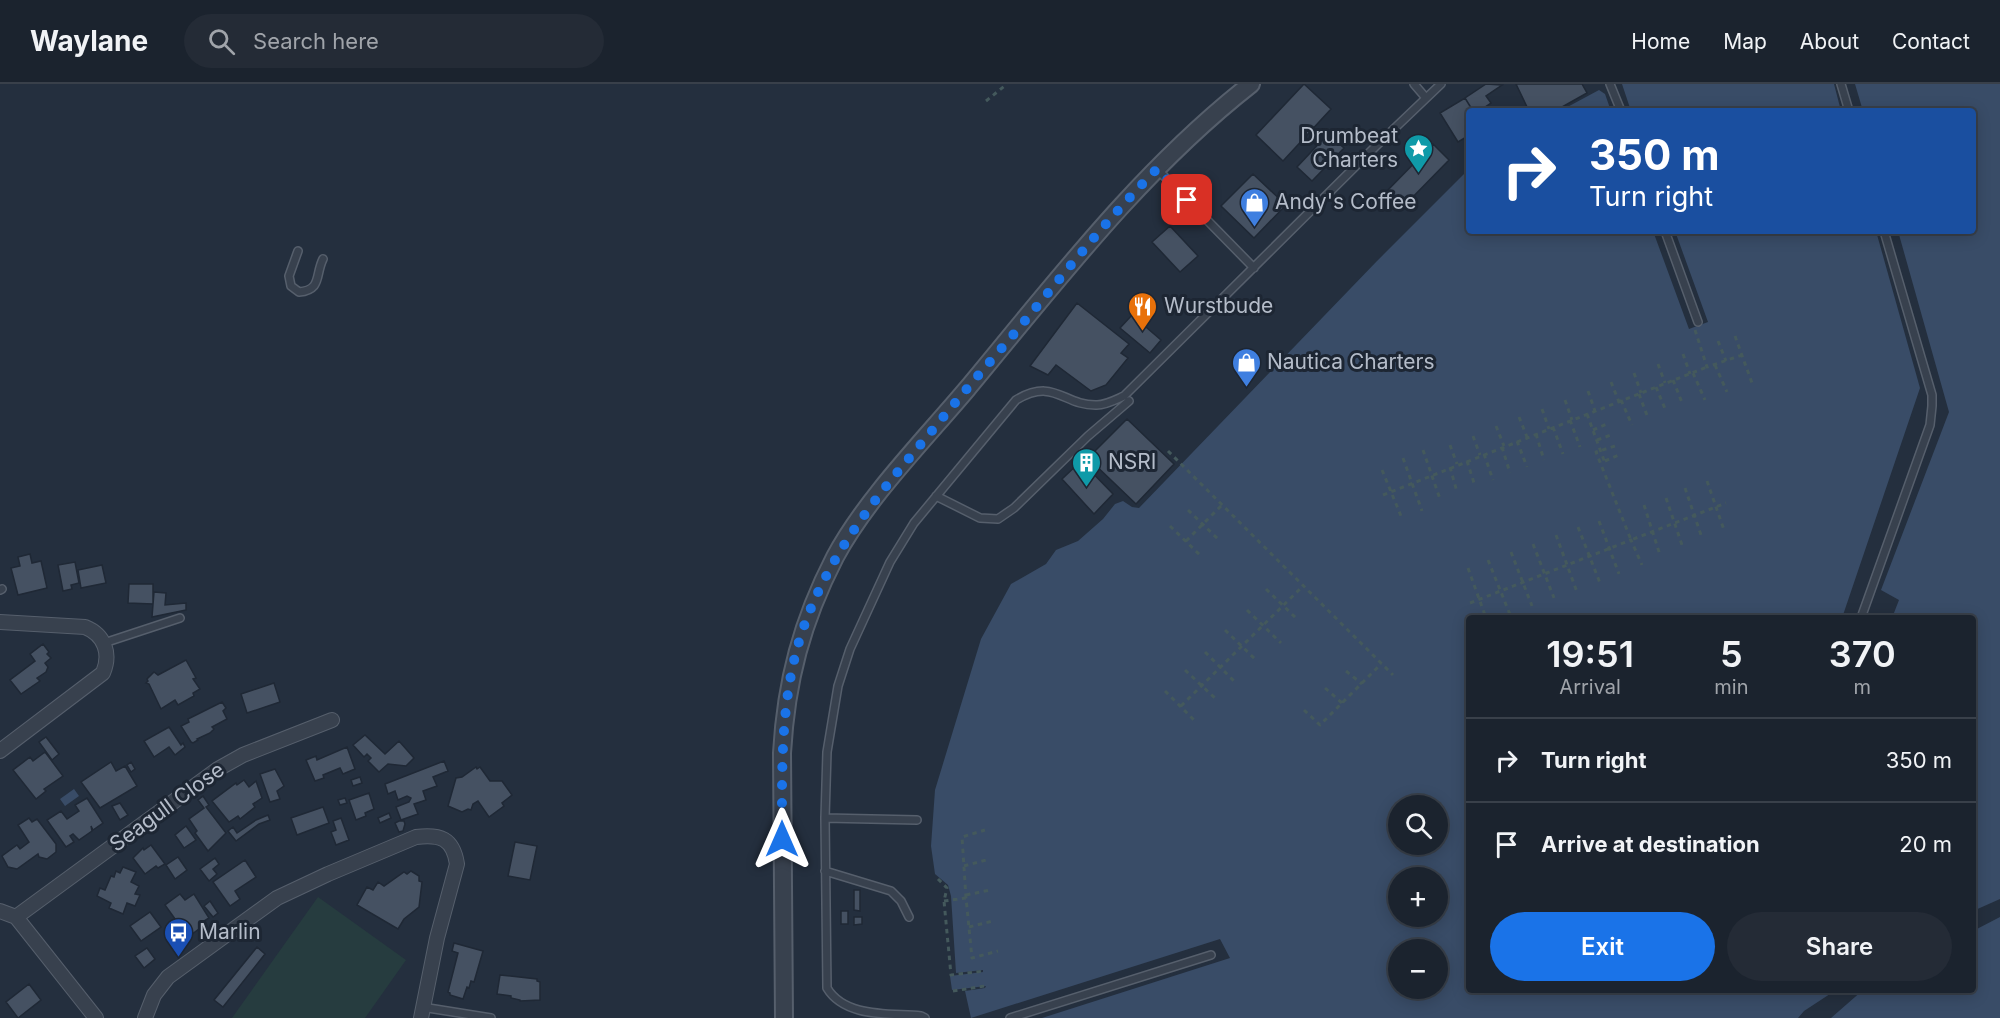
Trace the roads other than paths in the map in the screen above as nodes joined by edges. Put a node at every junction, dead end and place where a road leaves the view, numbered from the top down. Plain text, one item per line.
1 (1251, 84) edge
2 (1414, 84) edge
3 (1441, 84) edge
4 (1610, 84) edge
5 (1841, 84) edge
6 (1426, 98) junction
7 (1620, 108) edge
8 (1848, 108) edge
9 (1157, 169) junction
10 (1666, 234) edge
11 (1885, 234) edge
12 (298, 251) dead end
13 (323, 259) dead end
14 (1254, 268) junction
15 (1696, 326) road end
16 (1129, 401) dead end
17 (936, 496) junction
18 (1862, 615) edge
19 (180, 618) dead end
20 (0, 622) edge
21 (104, 643) junction
22 (332, 720) dead end
23 (0, 751) edge
24 (825, 818) junction
25 (917, 820) dead end
26 (825, 871) junction
27 (0, 911) edge
28 (16, 917) junction
29 (909, 917) dead end
30 (1211, 954) dead end
31 (422, 1013) edge
32 (96, 1018) edge
33 (145, 1018) edge
34 (491, 1018) edge
35 (784, 1018) edge
36 (925, 1018) edge
37 (1010, 1018) edge

1 - 9 street
2 - 6 lane
3 - 6 lane
4 - 7 lane
5 - 8 lane
6 - 14 lane
9 - 14 lane
9 - 35 street
10 - 15 lane
11 - 18 lane
12 - 13 lane
14 - 17 lane
16 - 17 lane
17 - 24 lane
19 - 21 lane
20 - 21 street
21 - 23 street
22 - 28 street, Seagull Close
24 - 25 lane
24 - 26 lane
26 - 29 lane
26 - 36 lane
27 - 28 street
28 - 32 street
30 - 37 lane
31 - 33 street
31 - 34 lane

